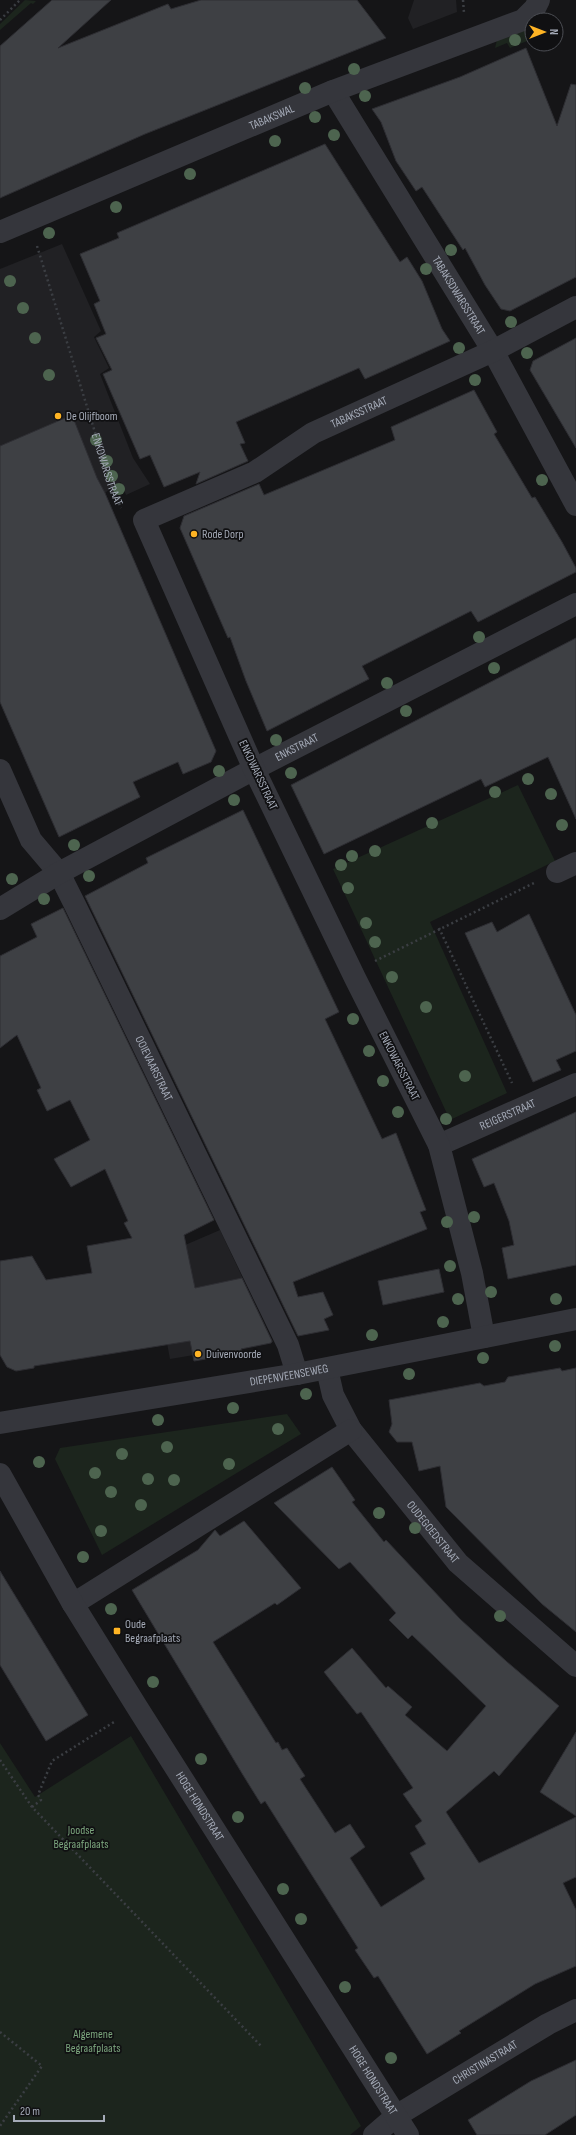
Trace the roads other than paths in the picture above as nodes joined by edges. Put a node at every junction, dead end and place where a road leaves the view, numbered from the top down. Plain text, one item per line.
1 (539, 0) edge
2 (333, 91) junction
3 (0, 232) edge
4 (576, 307) edge
5 (493, 351) junction
6 (576, 505) edge
7 (144, 520) joint
8 (576, 604) edge
9 (254, 769) junction
10 (0, 770) edge
11 (59, 873) junction
12 (0, 909) edge
13 (576, 1084) edge
14 (439, 1145) junction
15 (576, 1318) edge
16 (484, 1337) junction
17 (328, 1368) junction
18 (297, 1374) junction
19 (0, 1423) edge
20 (351, 1430) junction
21 (0, 1474) edge
22 (73, 1604) junction
23 (576, 1666) edge
24 (576, 2010) edge
25 (396, 2116) junction
26 (374, 2135) edge
27 (408, 2135) edge

1 - 2 street, TABAKSWAL
2 - 3 street, TABAKSWAL
2 - 5 street, TABAKSDWARSSTRAAT
4 - 5 street, TABAKSSTRAAT
5 - 6 street, TABAKSDWARSSTRAAT
5 - 7 street, TABAKSSTRAAT
7 - 9 street, ENKDWARSSTRAAT
8 - 9 street, ENKSTRAAT
9 - 11 street, ENKSTRAAT
9 - 14 street, ENKDWARSSTRAAT
10 - 11 street, OOIEVAARSTRAAT
11 - 12 street, ENKSTRAAT
11 - 18 street, OOIEVAARSTRAAT
13 - 14 street, REIGERSTRAAT
14 - 16 street, ENKDWARSSTRAAT
15 - 16 street, DIEPENVEENSEWEG
16 - 17 street, DIEPENVEENSEWEG
17 - 18 street, DIEPENVEENSEWEG
17 - 20 street, OUDEGOEDSTRAAT
18 - 19 street, DIEPENVEENSEWEG
20 - 22 street
20 - 23 street, OUDEGOEDSTRAAT
21 - 22 street, HOGE HONDSTRAAT
22 - 25 street, HOGE HONDSTRAAT
24 - 25 street, CHRISTINASTRAAT
25 - 26 street, CHRISTINASTRAAT
25 - 27 street, HOGE HONDSTRAAT

